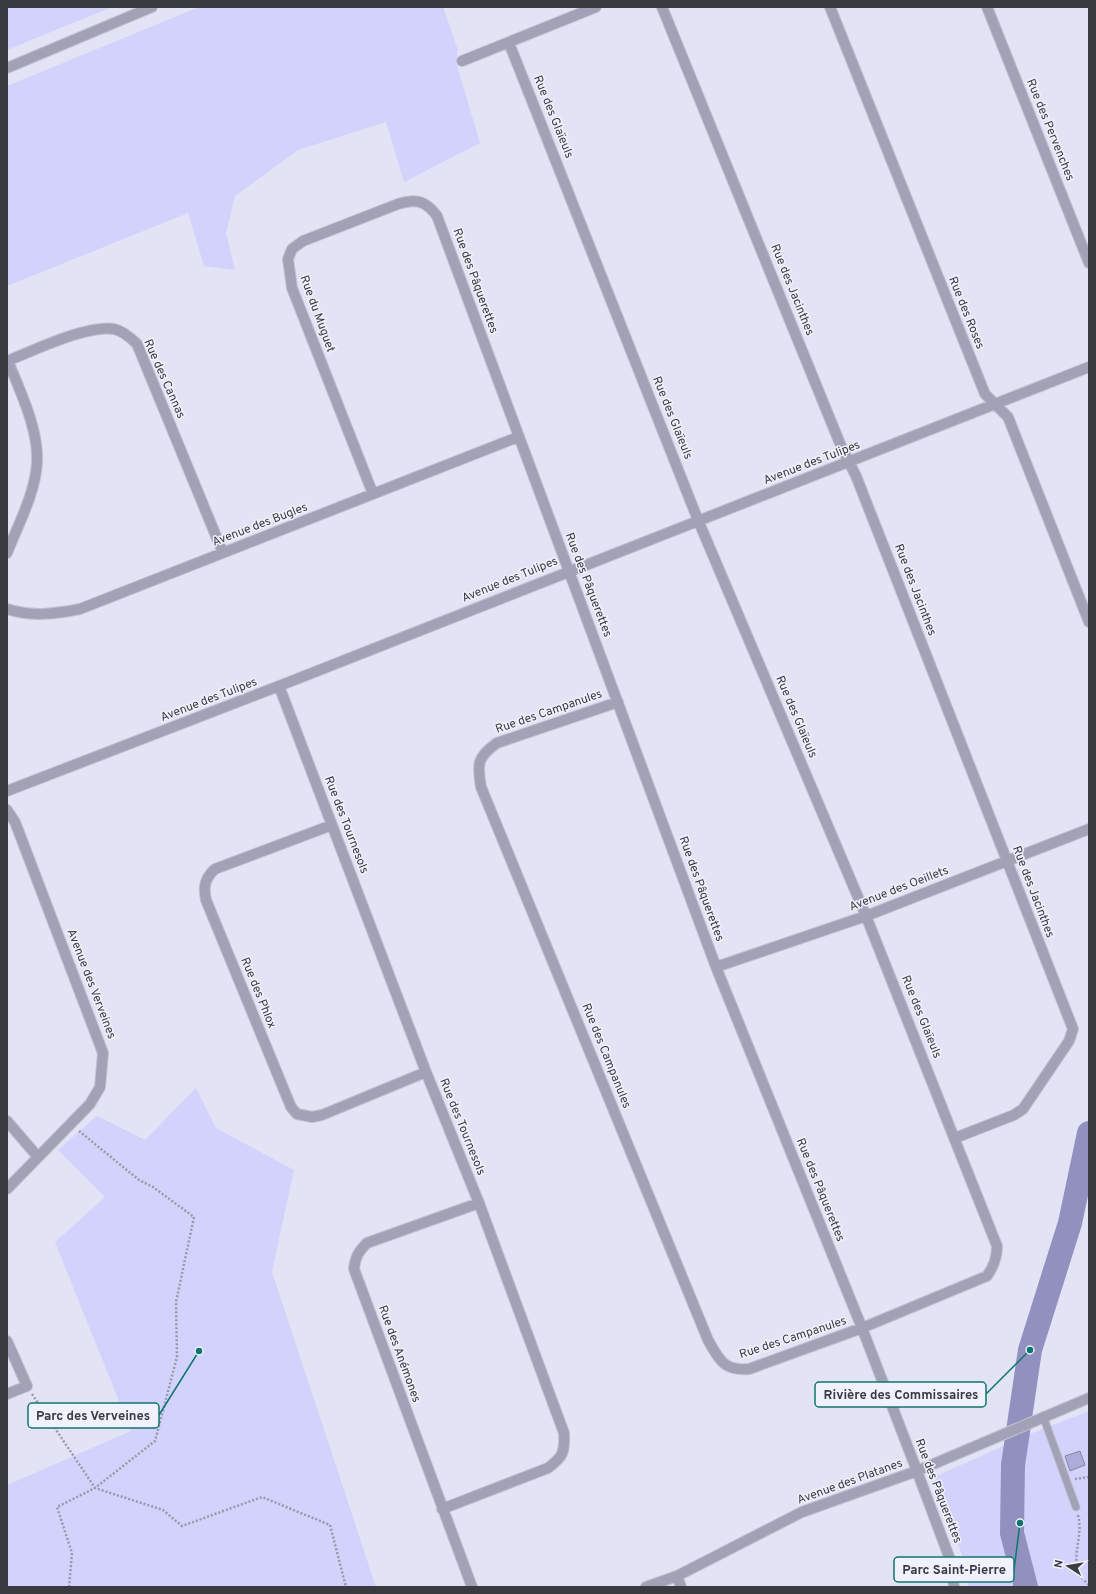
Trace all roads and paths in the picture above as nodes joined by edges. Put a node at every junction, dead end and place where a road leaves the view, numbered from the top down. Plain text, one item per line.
1 (152, 7) edge
2 (596, 7) edge
3 (662, 7) edge
4 (830, 7) edge
5 (987, 7) edge
6 (509, 42) junction
7 (462, 61) dead end
8 (7, 68) edge
9 (421, 202) joint
10 (1089, 263) edge
11 (8, 361) edge
12 (1089, 367) edge
13 (994, 404) junction
14 (518, 437) junction
15 (850, 462) junction
16 (373, 494) junction
17 (698, 520) junction
18 (7, 553) edge
19 (223, 553) junction
20 (569, 571) junction
21 (7, 609) edge
22 (1089, 622) edge
23 (279, 686) junction
24 (618, 702) junction
25 (7, 791) edge
26 (7, 810) edge
27 (332, 825) junction
28 (1089, 829) edge
29 (1007, 861) junction
30 (866, 916) junction
31 (716, 968) junction
32 (426, 1072) junction
33 (7, 1121) edge
34 (79, 1131) dead end
35 (955, 1138) junction
36 (38, 1157) junction
37 (7, 1189) edge
38 (479, 1203) junction
39 (862, 1328) junction
40 (7, 1341) edge
41 (27, 1386) junction
42 (7, 1394) edge
43 (1089, 1398) edge
44 (1043, 1416) junction
45 (917, 1471) junction
46 (95, 1488) junction
47 (1076, 1507) joint
48 (442, 1509) junction
49 (677, 1576) junction
50 (1089, 1585) edge
51 (69, 1587) edge
52 (346, 1587) edge
53 (472, 1587) edge
54 (646, 1587) edge
55 (681, 1587) edge
56 (954, 1587) edge

1 - 8 street
2 - 6 street
3 - 15 street, Rue des Jacinthes
4 - 13 street, Rue des Roses
5 - 10 street, Rue des Pervenches
6 - 7 street
6 - 17 street, Rue des Glaïeuls
9 - 14 street, Rue des Pâquerettes
9 - 16 street, Rue du Muguet
11 - 18 street
11 - 19 street, Rue des Cannas
12 - 13 street, Avenue des Tulipes
13 - 15 street, Avenue des Tulipes
13 - 22 street, Rue des Roses
14 - 16 street, Avenue des Bugles
14 - 20 street, Rue des Pâquerettes
15 - 17 street, Avenue des Tulipes
15 - 29 street, Rue des Jacinthes
16 - 19 street, Avenue des Bugles
17 - 20 street, Avenue des Tulipes
17 - 30 street, Rue des Glaïeuls
19 - 21 street, Avenue des Bugles
20 - 23 street, Avenue des Tulipes
20 - 24 street, Rue des Pâquerettes
23 - 25 street, Avenue des Tulipes
23 - 27 street, Rue des Tournesols
24 - 31 street, Rue des Pâquerettes
24 - 39 street, Rue des Campanules
26 - 36 street, Avenue des Verveines
27 - 32 street, Rue des Tournesols
27 - 32 street, Rue des Phlox
28 - 29 street, Avenue des Oeillets
29 - 30 street, Avenue des Oeillets
29 - 35 street, Rue des Jacinthes
30 - 31 street, Avenue des Oeillets
30 - 35 street, Rue des Glaïeuls
31 - 39 street, Rue des Pâquerettes
32 - 38 street, Rue des Tournesols
33 - 36 street
34 - 46 path
35 - 39 street, Rue des Glaïeuls
36 - 37 street, Avenue des Verveines
38 - 48 street, Rue des Tournesols
38 - 48 street, Rue des Anémones
39 - 45 street, Rue des Pâquerettes
40 - 41 street
41 - 42 street
41 - 46 path
43 - 44 street, Avenue des Platanes
44 - 45 street, Avenue des Platanes
44 - 47 lane
45 - 49 street, Avenue des Platanes
45 - 56 street, Rue des Pâquerettes
46 - 51 path
46 - 52 path
47 - 50 path
48 - 53 street, Rue des Anémones
49 - 54 street, Avenue des Platanes
49 - 55 street

